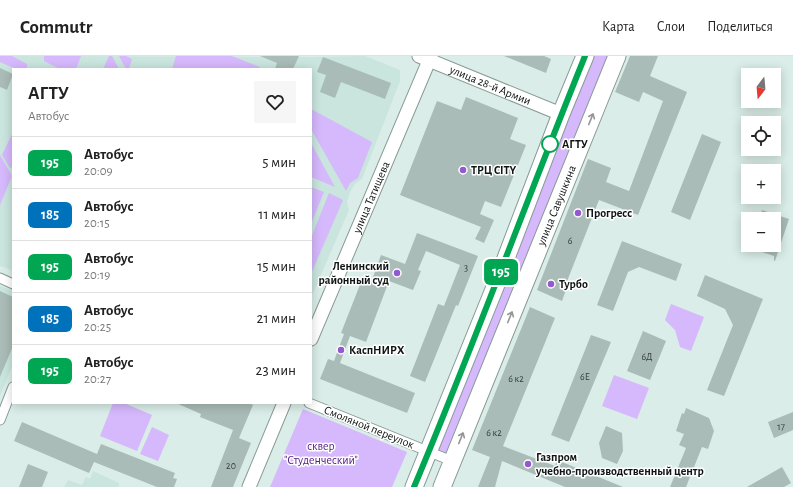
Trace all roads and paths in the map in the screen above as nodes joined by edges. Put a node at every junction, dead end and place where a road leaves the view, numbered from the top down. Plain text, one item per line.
1 (585, 56) edge
2 (617, 56) edge
3 (426, 57) edge
4 (561, 114) junction
5 (0, 278) edge
6 (12, 284) edge
7 (312, 337) edge
8 (12, 390) edge
9 (284, 404) edge
10 (312, 404) edge
11 (0, 420) edge
12 (429, 451) junction
13 (452, 461) junction
14 (249, 487) edge
15 (414, 487) edge
16 (442, 487) edge

1 - 4 highway
13 -> 2 highway, улица Савушкина
3 - 4 main road, улица 28-й Армии
3 - 7 main road, улица Татищева
4 - 12 highway
5 - 6 street
8 - 11 street
9 - 14 main road
10 - 12 street, Смоляной переулок
12 - 13 street, Смоляной переулок
12 - 15 highway
13 - 16 highway, улица Савушкина

